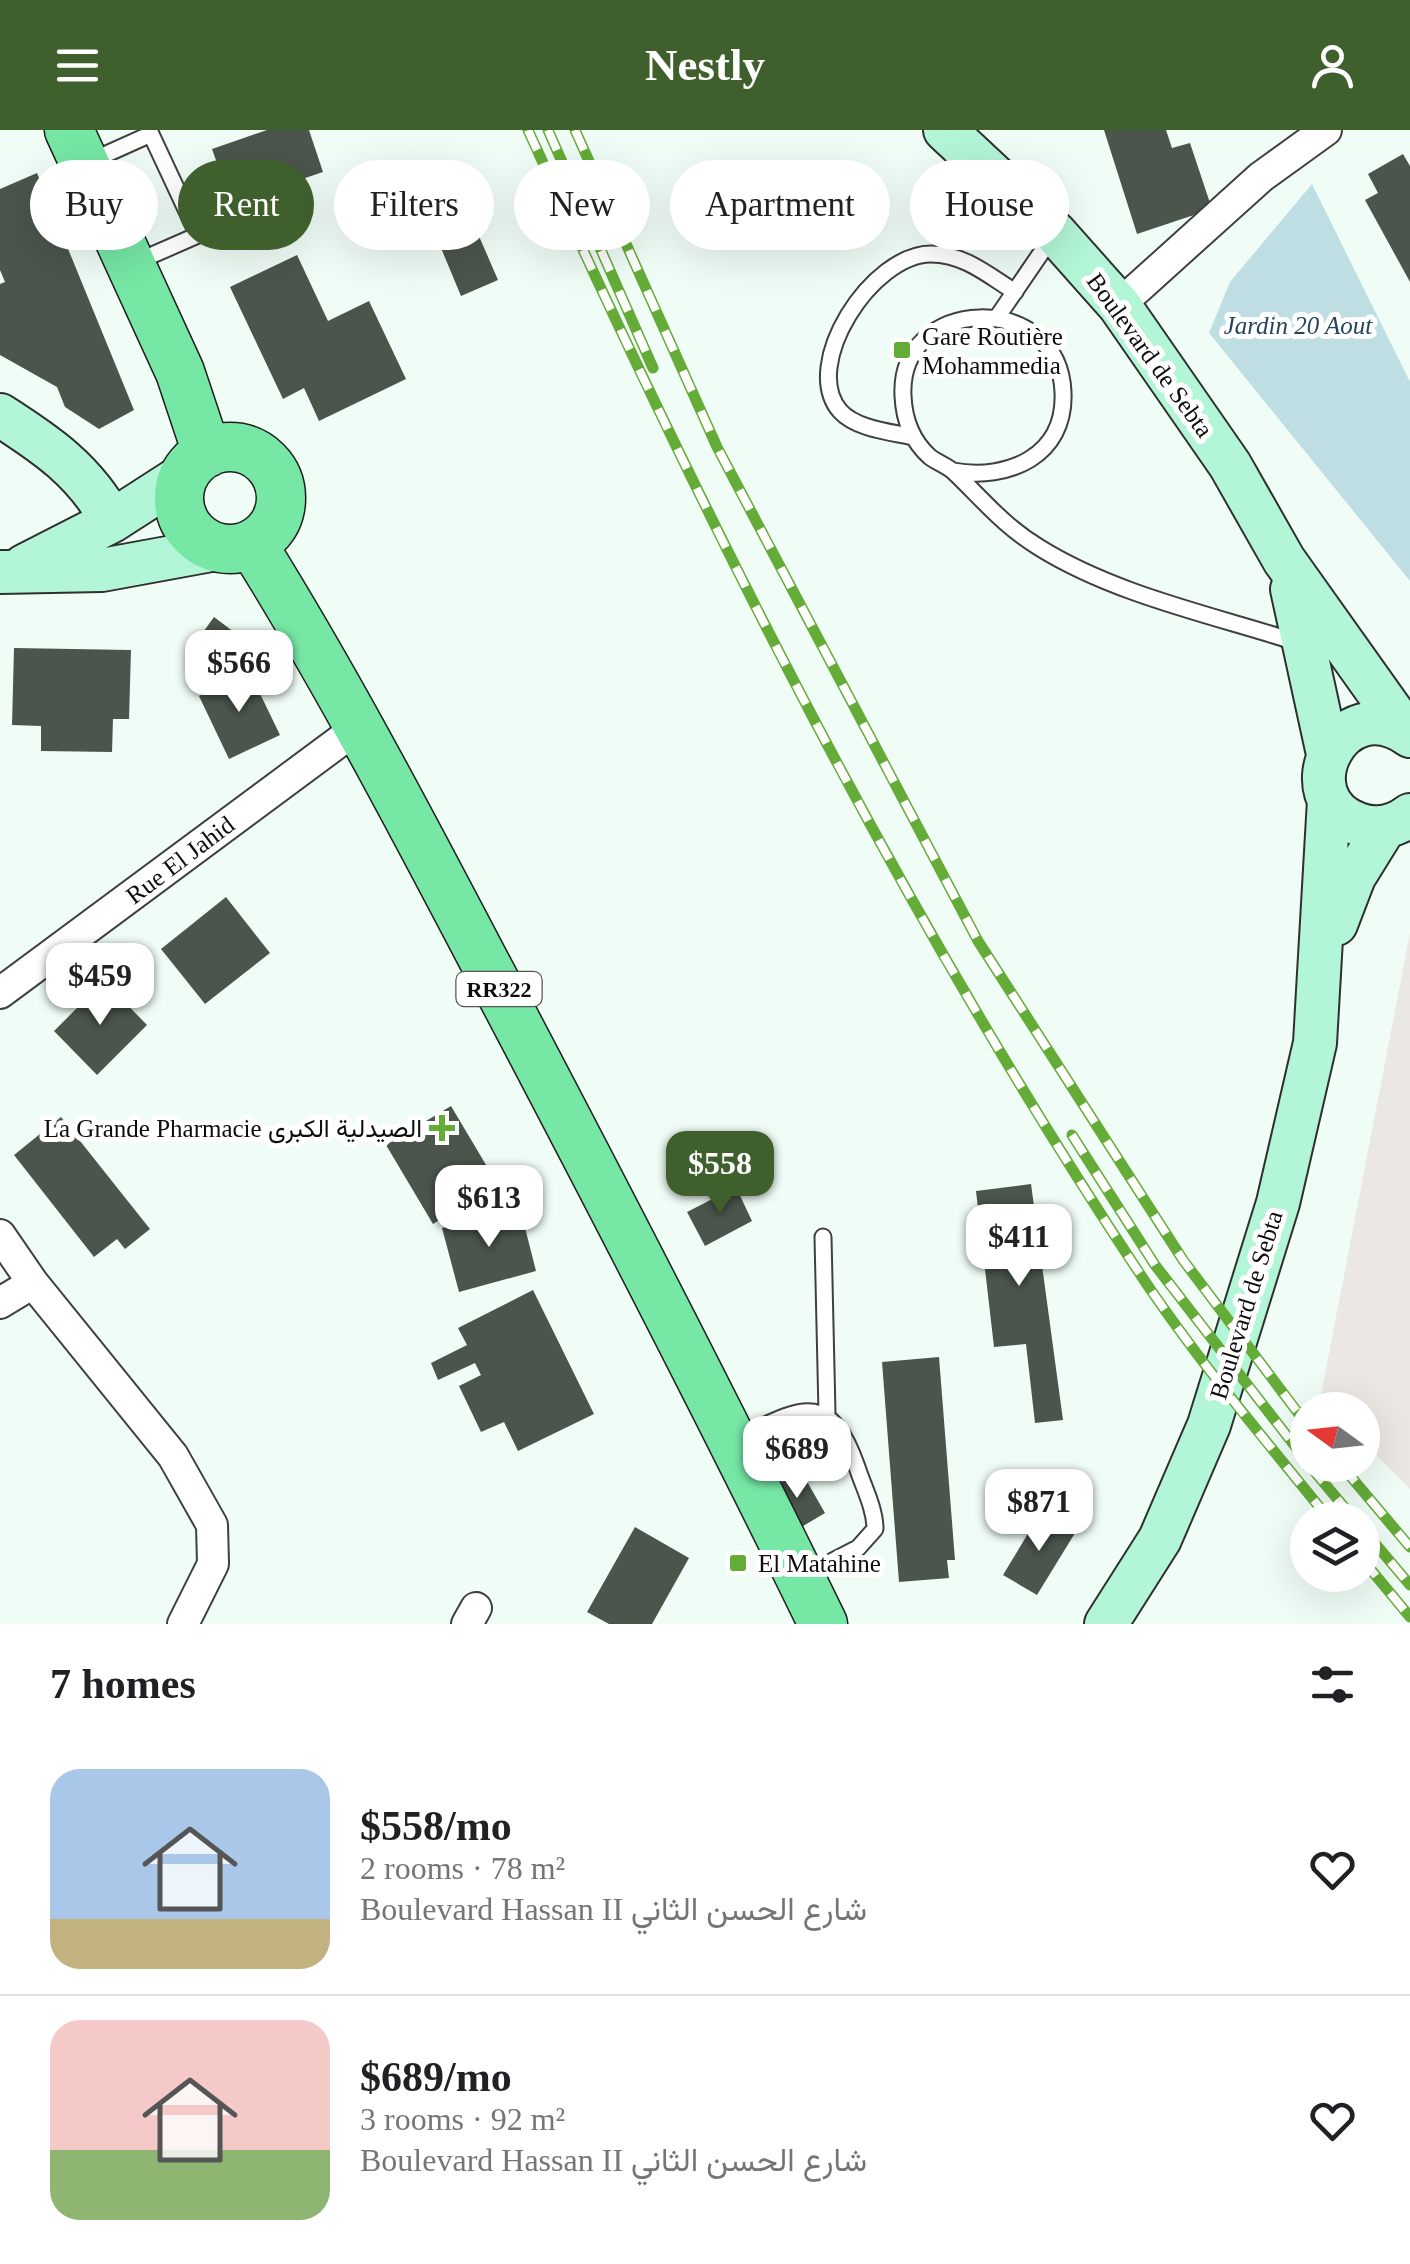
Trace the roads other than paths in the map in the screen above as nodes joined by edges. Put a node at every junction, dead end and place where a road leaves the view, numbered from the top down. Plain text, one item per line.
1 (944, 130) edge
2 (1326, 130) edge
3 (150, 132) edge
4 (77, 147) edge
5 (976, 160) edge
6 (1069, 249) edge
7 (1043, 250) edge
8 (130, 264) junction
9 (1015, 292) junction
10 (1119, 305) junction
11 (998, 316) junction
12 (0, 415) edge
13 (913, 437) junction
14 (196, 463) junction
15 (953, 471) junction
16 (112, 520) junction
17 (237, 546) junction
18 (1284, 560) junction
19 (7, 571) edge
20 (1306, 645) junction
21 (360, 726) junction
22 (1408, 735) edge
23 (1328, 754) junction
24 (1329, 800) junction
25 (1402, 822) edge
26 (1322, 963) junction
27 (0, 993) edge
28 (0, 1235) edge
29 (823, 1237) dead end
30 (32, 1283) junction
31 (0, 1303) edge
32 (827, 1413) junction
33 (733, 1440) junction
34 (801, 1578) junction
35 (183, 1624) edge
36 (823, 1624) edge
37 (1106, 1624) edge

1 - 5 street, Boulevard de Sebta
2 - 10 street
3 - 4 lane
3 - 8 lane
4 - 8 main road, RR322
6 - 10 street, Boulevard de Sebta
7 - 9 lane
8 - 14 main road, RR322
9 - 11 lane
9 - 13 lane
10 - 18 street, Boulevard de Sebta
11 - 13 lane
11 - 15 lane
12 - 16 street
13 - 15 lane
14 - 16 street
14 - 17 main road, RR322
14 - 17 main road
15 - 20 lane
16 - 19 street
17 - 19 street
17 - 21 main road, RR322
18 - 20 street, Boulevard de Sebta
18 - 22 street, Boulevard de Sebta
20 - 23 street, Boulevard de Sebta
21 - 27 street, Rue El Jahid
21 - 33 main road, RR322
22 - 23 street
23 - 24 street, Boulevard de Sebta
24 - 25 street
24 - 26 street, Boulevard de Sebta
25 - 26 street, Boulevard de Sebta
26 - 37 street, Boulevard de Sebta
28 - 30 street
29 - 32 lane
30 - 31 street
30 - 35 street
32 - 33 lane
32 - 34 lane
33 - 34 main road, RR322
34 - 36 main road, RR322

